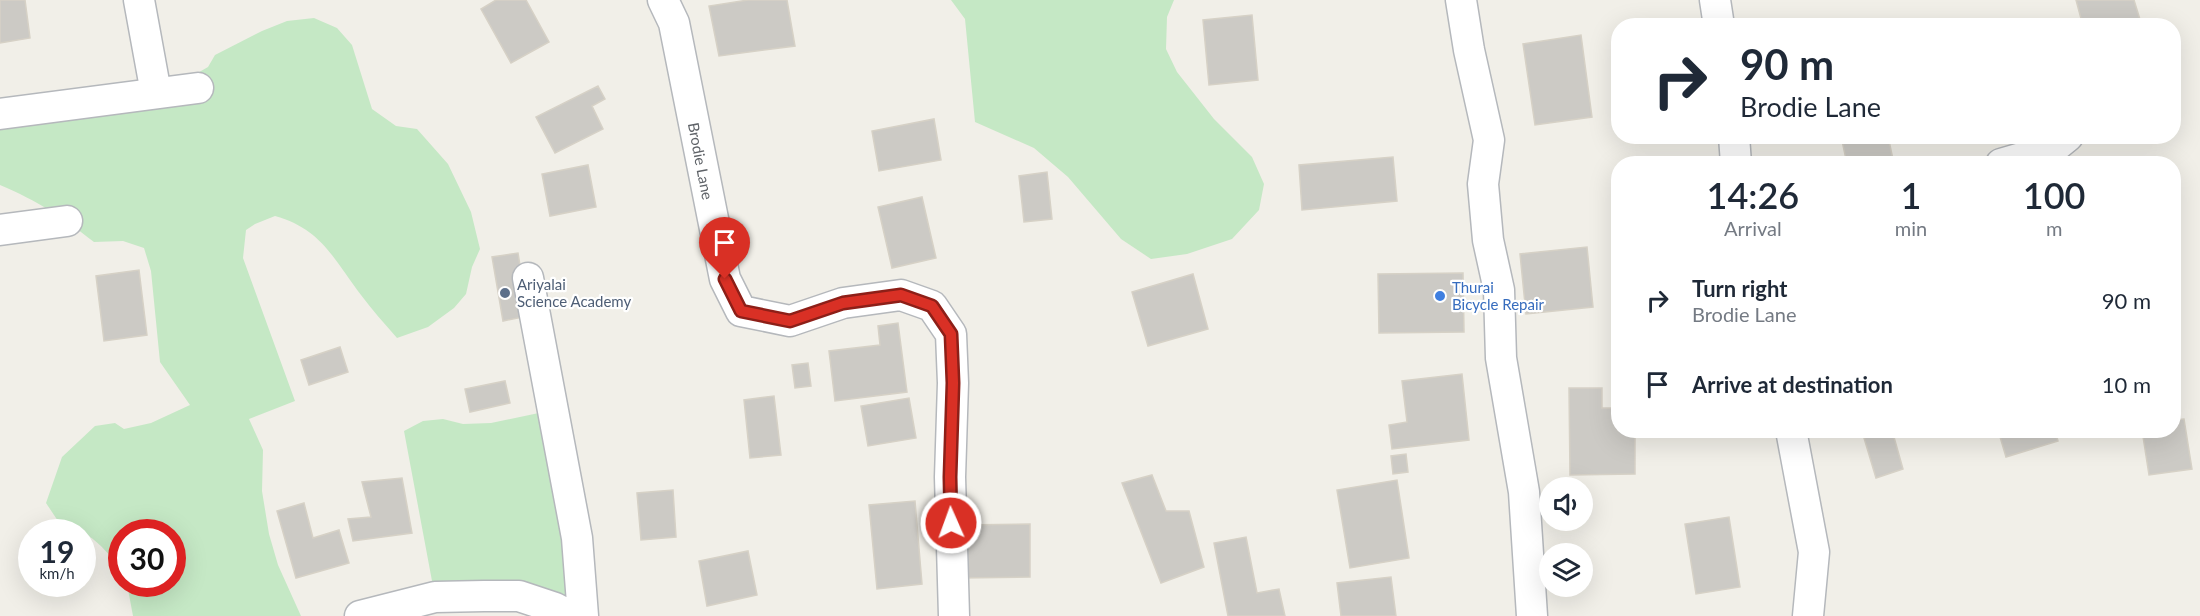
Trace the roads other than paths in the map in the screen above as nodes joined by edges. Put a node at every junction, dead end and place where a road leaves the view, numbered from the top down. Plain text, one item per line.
1 (139, 0) edge
2 (663, 0) edge
3 (1461, 0) edge
4 (1715, 0) edge
5 (1718, 18) edge
6 (198, 88) dead end
7 (156, 93) junction
8 (0, 114) edge
9 (2058, 144) edge
10 (2028, 156) edge
11 (67, 221) dead end
12 (0, 230) edge
13 (528, 278) dead end
14 (1793, 438) edge
15 (370, 615) edge
16 (570, 616) edge
17 (583, 616) edge
18 (954, 616) edge
19 (1532, 616) edge
20 (1808, 616) edge

1 - 7 street
2 - 18 street, Brodie Lane
3 - 19 street
4 - 5 street
6 - 7 street
7 - 8 street
9 - 10 street
11 - 12 street
13 - 17 street
14 - 20 street
15 - 16 street

